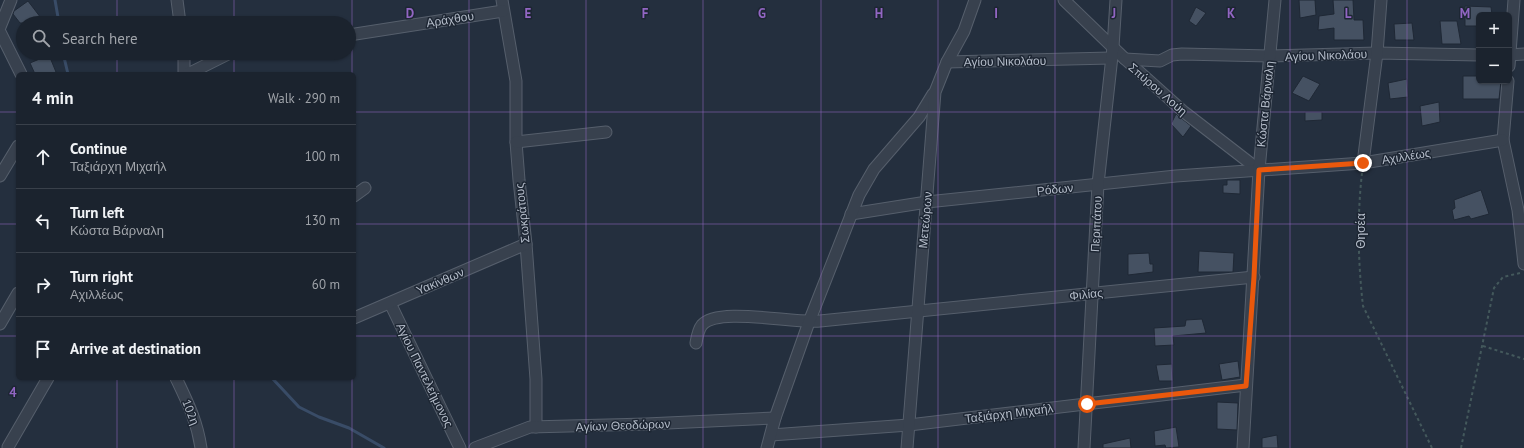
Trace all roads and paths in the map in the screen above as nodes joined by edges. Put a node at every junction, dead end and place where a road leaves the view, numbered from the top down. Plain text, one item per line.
1 (11, 0) edge
2 (177, 0) edge
3 (975, 0) edge
4 (1064, 0) edge
5 (1116, 0) edge
6 (1275, 0) edge
7 (1381, 0) edge
8 (1514, 0) edge
9 (502, 5) edge
10 (179, 16) edge
11 (0, 27) edge
12 (0, 32) edge
13 (356, 34) edge
14 (1113, 47) junction
15 (1510, 48) edge
16 (1377, 53) junction
17 (1476, 54) edge
18 (1524, 54) edge
19 (1270, 56) junction
20 (1512, 57) edge
21 (1111, 58) junction
22 (1125, 59) junction
23 (184, 60) edge
24 (216, 60) edge
25 (947, 62) junction
26 (20, 72) edge
27 (184, 72) edge
28 (192, 72) edge
29 (1508, 84) edge
30 (935, 92) junction
31 (606, 132) dead end
32 (1503, 140) junction
33 (516, 142) junction
34 (16, 149) edge
35 (1363, 163) junction
36 (1259, 170) junction
37 (0, 176) edge
38 (1098, 184) junction
39 (365, 188) dead end
40 (356, 195) edge
41 (927, 202) junction
42 (851, 214) junction
43 (526, 244) junction
44 (1524, 264) edge
45 (1524, 272) edge
46 (1254, 277) junction
47 (1092, 294) junction
48 (16, 296) edge
49 (390, 303) junction
50 (917, 311) junction
51 (356, 317) edge
52 (809, 322) junction
53 (0, 324) edge
54 (696, 342) dead end
55 (1482, 346) junction
56 (1524, 359) edge
57 (47, 380) edge
58 (177, 380) edge
59 (1246, 386) junction
60 (1087, 404) junction
61 (775, 418) junction
62 (909, 425) junction
63 (536, 427) junction
64 (771, 435) junction
65 (6, 446) edge
66 (201, 448) edge
67 (460, 448) edge
68 (475, 448) edge
69 (767, 448) edge
70 (907, 448) edge
71 (1084, 448) edge
72 (1243, 448) edge
73 (1432, 448) edge
74 (1462, 448) edge

1 - 11 street
2 - 10 street
3 - 25 street, Μετεώρων
4 - 14 street, Σπύρου Λούη
5 - 14 street, Περιπάτου
6 - 19 street, Κώστα Βάρναλη
7 - 16 street
8 - 15 street
9 - 13 street, Αράχθου
9 - 33 street, Σωκράτους
12 - 26 street
14 - 21 street, Περιπάτου
14 - 22 street, Σπύρου Λούη
16 - 17 street, Αγίου Νικολάου
16 - 19 street, Αγίου Νικολάου
16 - 35 street
18 - 20 street
19 - 22 street, Αγίου Νικολάου
19 - 36 street, Κώστα Βάρναλη
21 - 25 street, Αγίου Νικολάου
21 - 38 street, Περιπάτου
22 - 36 street, Σπύρου Λούη
23 - 27 street
24 - 28 street
25 - 30 street, Μετεώρων
29 - 32 street
30 - 41 street, Μετεώρων
30 - 42 street
31 - 33 street
32 - 35 street, Αχιλλέως
32 - 44 street
33 - 43 street, Σωκράτους
34 - 37 street
35 - 36 street, Αχιλλέως
35 - 73 path, Θησέα
36 - 38 street, Ρόδων
36 - 46 street, Κώστα Βάρναλη
38 - 41 street, Ρόδων
38 - 47 street, Περιπάτου
39 - 40 street
41 - 42 street, Ρόδων
41 - 50 street, Μετεώρων
42 - 52 street
43 - 49 street, Υακίνθων
43 - 63 street, Σωκράτους
45 - 55 path
46 - 47 street, Φιλίας
46 - 59 street, Κώστα Βάρναλη
47 - 50 street, Φιλίας
47 - 60 street, Περιπάτου
48 - 53 street
49 - 51 street, Υακίνθων
49 - 67 street, Αγίου Παντελεήμονος
50 - 52 street, Φιλίας
50 - 62 street, Μετεώρων
52 - 54 street, Φιλίας
52 - 61 street
55 - 56 path
55 - 74 path
57 - 65 street
58 - 66 street, 102η
59 - 60 street, Ταξιάρχη Μιχαήλ
59 - 72 street, Κώστα Βάρναλη
60 - 62 street, Ταξιάρχη Μιχαήλ
60 - 71 street, Περιπάτου
61 - 63 street, Αγίων Θεοδώρων
61 - 64 street
62 - 64 street, Ταξιάρχη Μιχαήλ
62 - 70 street, Μετεώρων
63 - 68 street, Αγίων Θεοδώρων
64 - 69 street

